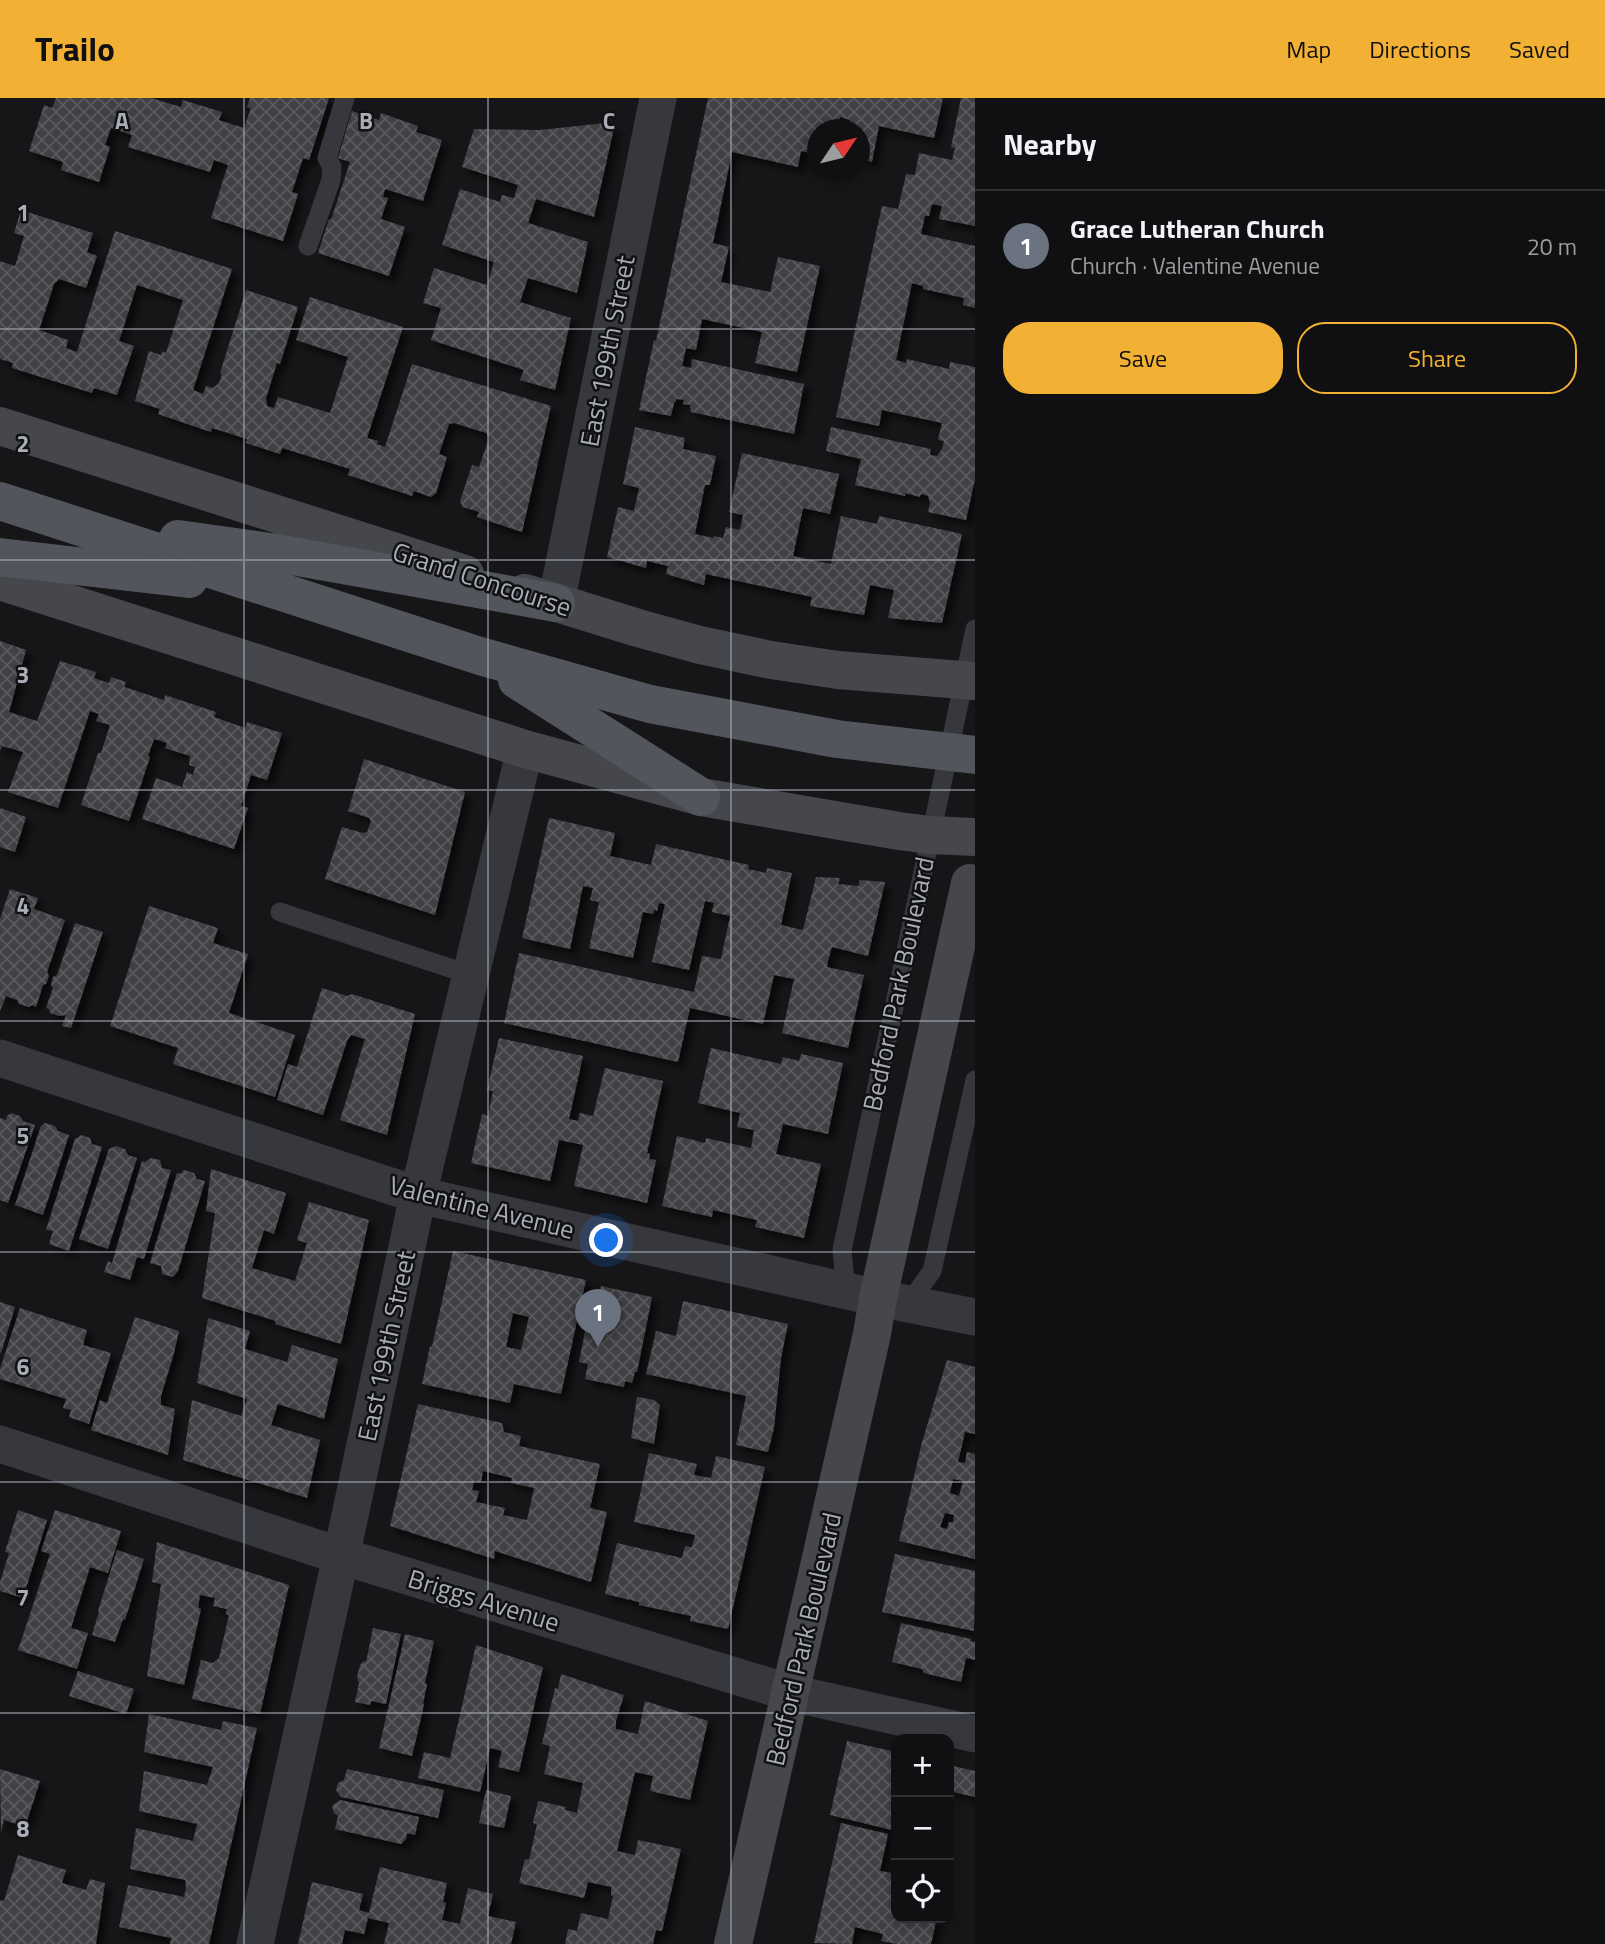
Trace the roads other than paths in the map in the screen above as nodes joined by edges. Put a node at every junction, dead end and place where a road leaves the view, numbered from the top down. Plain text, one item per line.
1 (345, 98) edge
2 (658, 98) edge
3 (308, 246) dead end
4 (0, 426) edge
5 (0, 502) edge
6 (76, 526) junction
7 (0, 557) edge
8 (0, 581) edge
9 (278, 590) junction
10 (556, 603) junction
11 (975, 629) edge
12 (480, 656) junction
13 (969, 681) edge
14 (525, 749) junction
15 (961, 754) edge
16 (701, 797) junction
17 (930, 835) junction
18 (975, 837) edge
19 (970, 883) dead end
20 (280, 912) dead end
21 (471, 975) junction
22 (0, 1058) edge
23 (975, 1080) edge
24 (418, 1195) junction
25 (876, 1307) junction
26 (975, 1317) edge
27 (0, 1444) edge
28 (341, 1556) junction
29 (791, 1693) junction
30 (975, 1734) edge
31 (255, 1944) edge
32 (733, 1944) edge

1 - 3 lane
2 - 10 street, East 199th Street
4 - 10 street, Grand Concourse
5 - 6 main road
6 - 9 main road
6 - 10 main road
7 - 9 main road
8 - 14 street
9 - 12 main road
10 - 13 street, Grand Concourse
11 - 13 lane, Bedford Park Boulevard
12 - 15 main road
12 - 16 main road
13 - 15 lane, Bedford Park Boulevard
14 - 16 street
14 - 21 street, East 199th Street
15 - 17 lane, Bedford Park Boulevard
16 - 17 street
17 - 18 street
17 - 25 lane, Bedford Park Boulevard
19 - 25 street, Bedford Park Boulevard
20 - 21 lane
21 - 24 street, East 199th Street
22 - 24 street, Valentine Avenue
23 - 25 lane, Bedford Park Boulevard
24 - 25 street, Valentine Avenue
24 - 28 street, East 199th Street
25 - 26 street, Valentine Avenue
25 - 29 street, Bedford Park Boulevard
27 - 28 street, Briggs Avenue
28 - 29 street, Briggs Avenue
28 - 31 street, East 199th Street
29 - 30 street, Briggs Avenue
29 - 32 street, Bedford Park Boulevard

